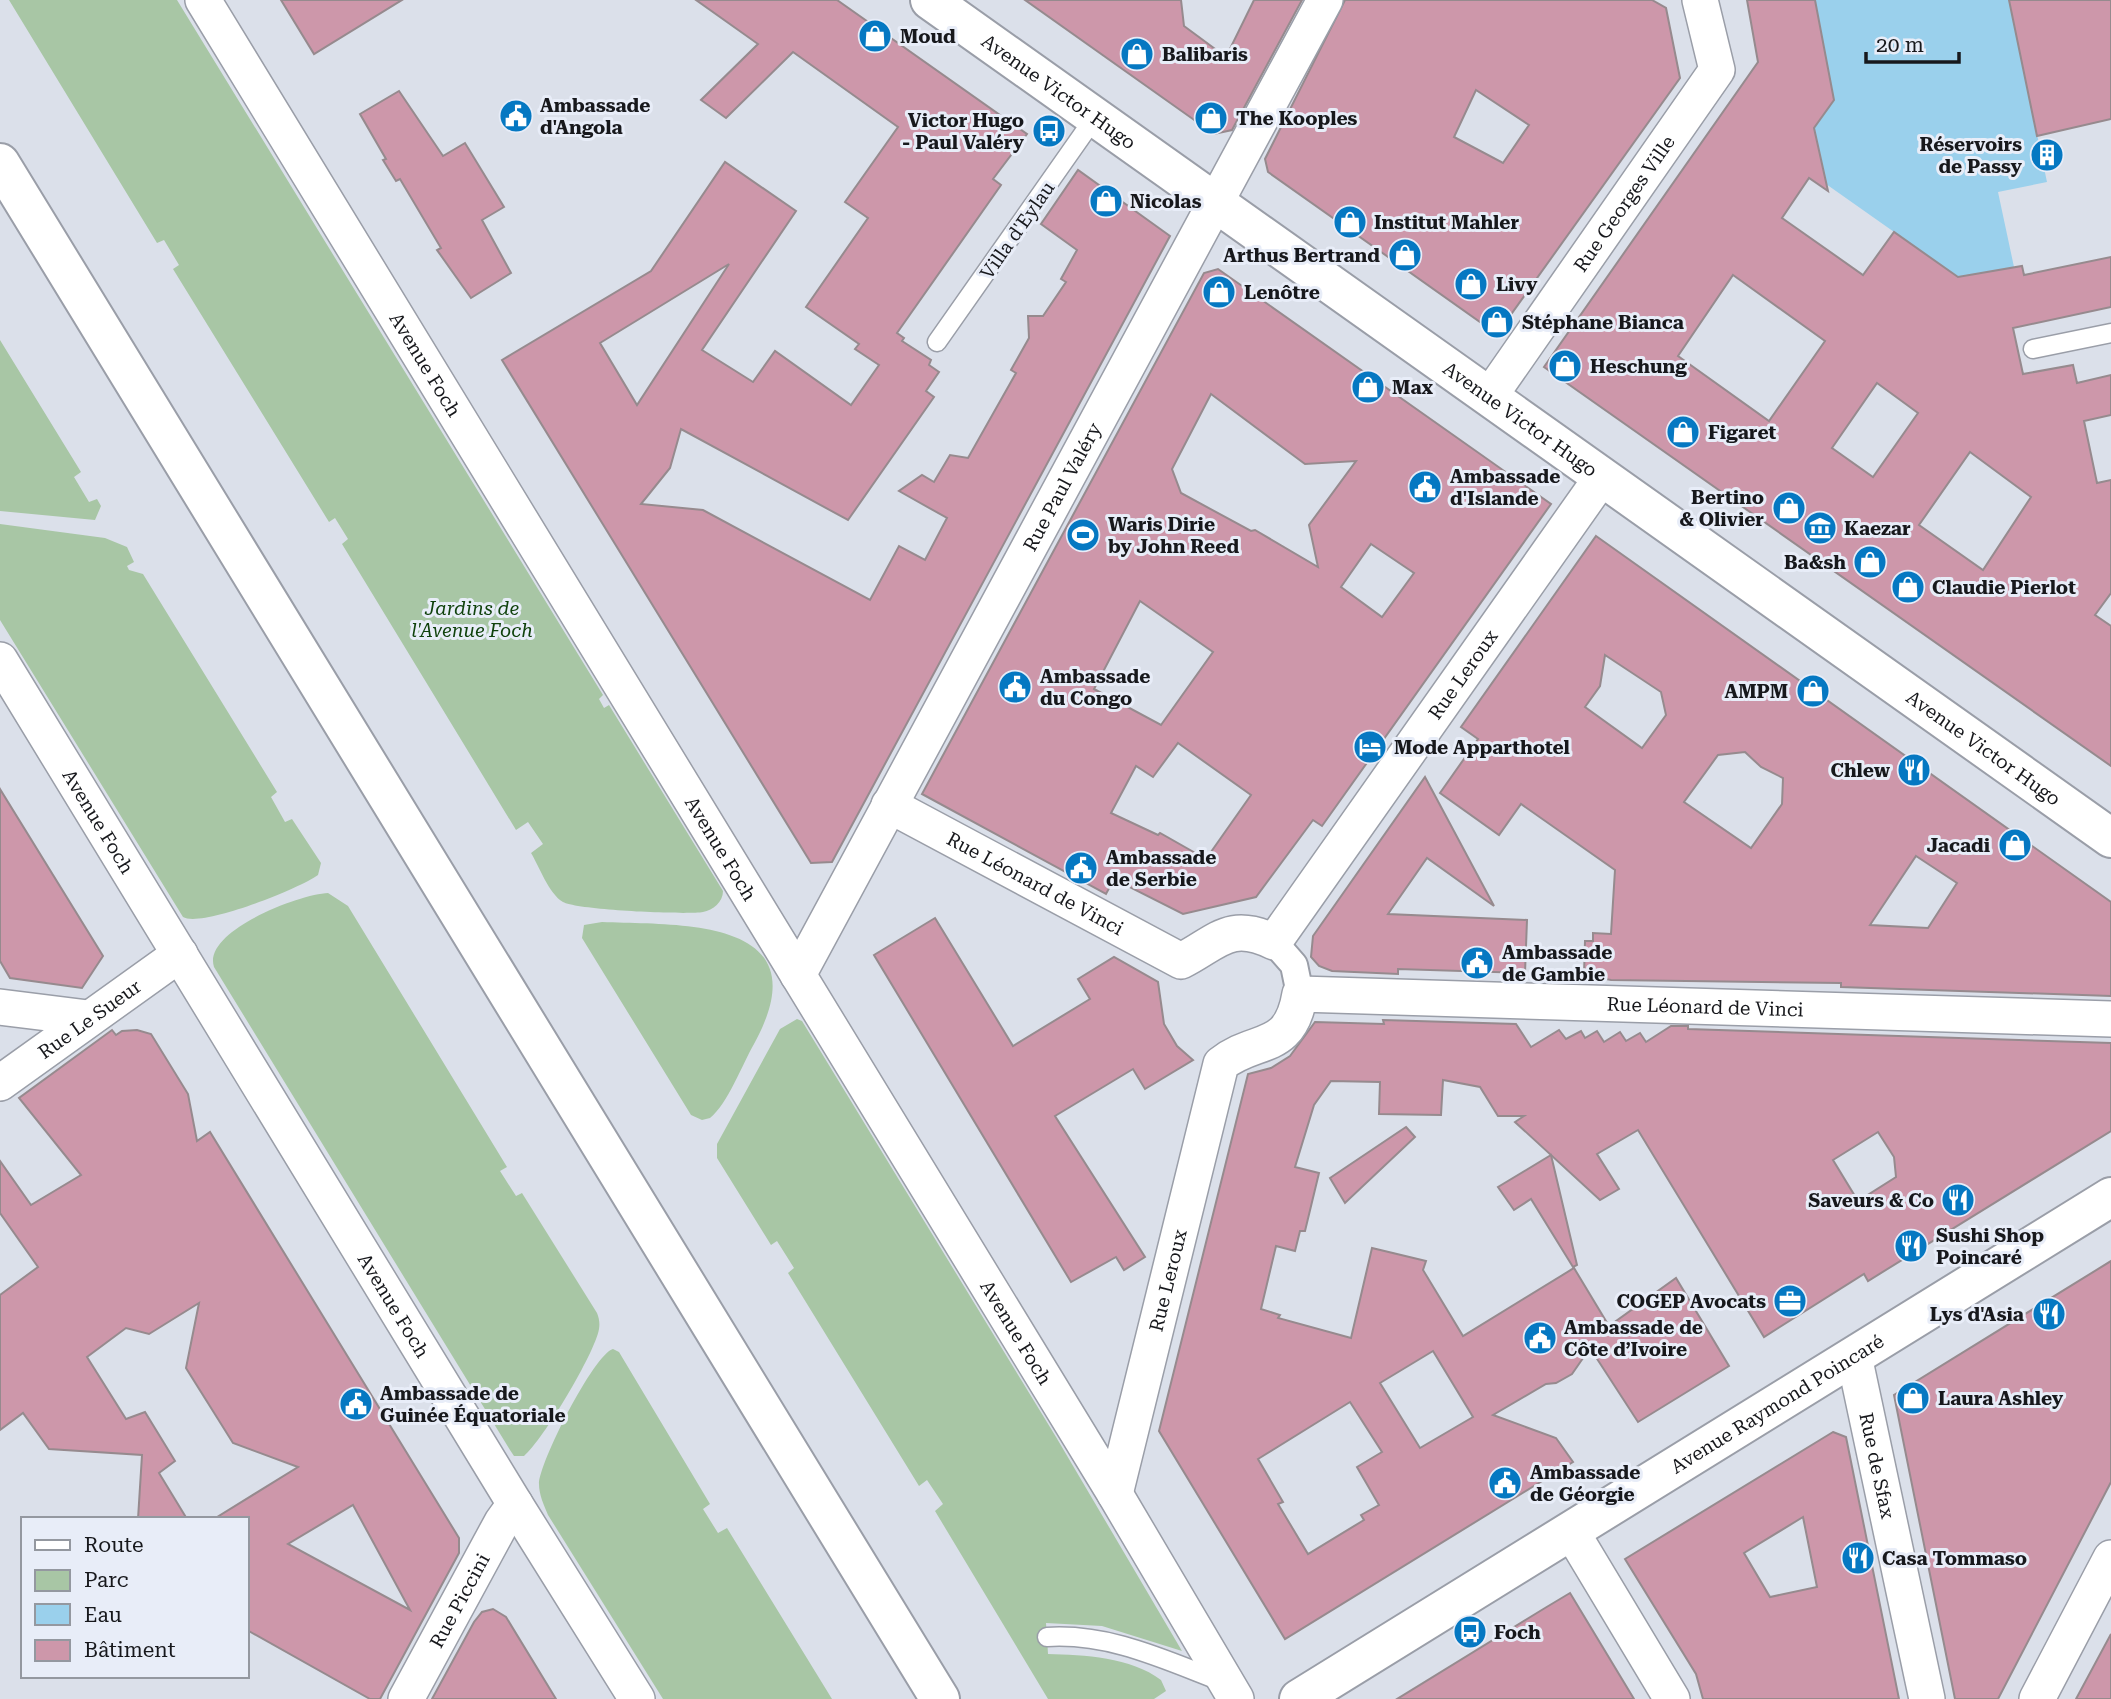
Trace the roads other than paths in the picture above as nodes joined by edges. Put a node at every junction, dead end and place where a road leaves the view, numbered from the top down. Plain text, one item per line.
1 (203, 0) edge
2 (930, 0) edge
3 (1325, 0) edge
4 (1700, 0) edge
5 (1095, 117) junction
6 (0, 163) edge
7 (1217, 203) junction
8 (2111, 333) edge
9 (937, 342) dead end
10 (2033, 349) dead end
11 (1489, 397) junction
12 (1602, 477) junction
13 (0, 660) edge
14 (890, 805) junction
15 (2111, 838) edge
16 (1274, 942) junction
17 (180, 954) junction
18 (798, 975) junction
19 (1300, 994) junction
20 (0, 1007) edge
21 (88, 1018) junction
22 (2111, 1019) edge
23 (0, 1083) edge
24 (2111, 1198) edge
25 (1854, 1356) junction
26 (1115, 1494) junction
27 (515, 1504) junction
28 (1572, 1531) junction
29 (2111, 1558) edge
30 (1047, 1637) dead end
31 (1231, 1691) edge
32 (406, 1699) edge
33 (637, 1699) edge
34 (940, 1699) edge
35 (1299, 1699) edge
36 (1672, 1699) edge
37 (1927, 1699) edge
38 (2038, 1699) edge

1 - 18 street, Avenue Foch
2 - 5 main road, Avenue Victor Hugo
3 - 7 street, Rue Paul Valéry
4 - 11 street, Rue Georges Ville
5 - 7 main road, Avenue Victor Hugo
5 - 9 lane, Villa d'Eylau
6 - 34 main road
7 - 11 main road, Avenue Victor Hugo
7 - 14 street, Rue Paul Valéry
8 - 10 lane
11 - 12 main road, Avenue Victor Hugo
12 - 15 main road, Avenue Victor Hugo
12 - 16 street, Rue Leroux
13 - 17 street, Avenue Foch
14 - 16 street, Rue Léonard de Vinci
14 - 18 street, Rue Paul Valéry
16 - 19 street
17 - 21 street, Rue Le Sueur
17 - 27 street, Avenue Foch
18 - 26 street, Avenue Foch
19 - 22 street, Rue Léonard de Vinci
19 - 26 street, Rue Leroux
20 - 21 street
21 - 23 street, Rue Le Sueur
24 - 25 main road, Avenue Raymond Poincaré
25 - 28 main road, Avenue Raymond Poincaré
25 - 37 street, Rue de Sfax
26 - 31 street, Avenue Foch
27 - 32 street, Rue Piccini
27 - 33 street, Avenue Foch
28 - 35 main road, Avenue Raymond Poincaré
28 - 36 street
29 - 38 street
30 - 31 lane

